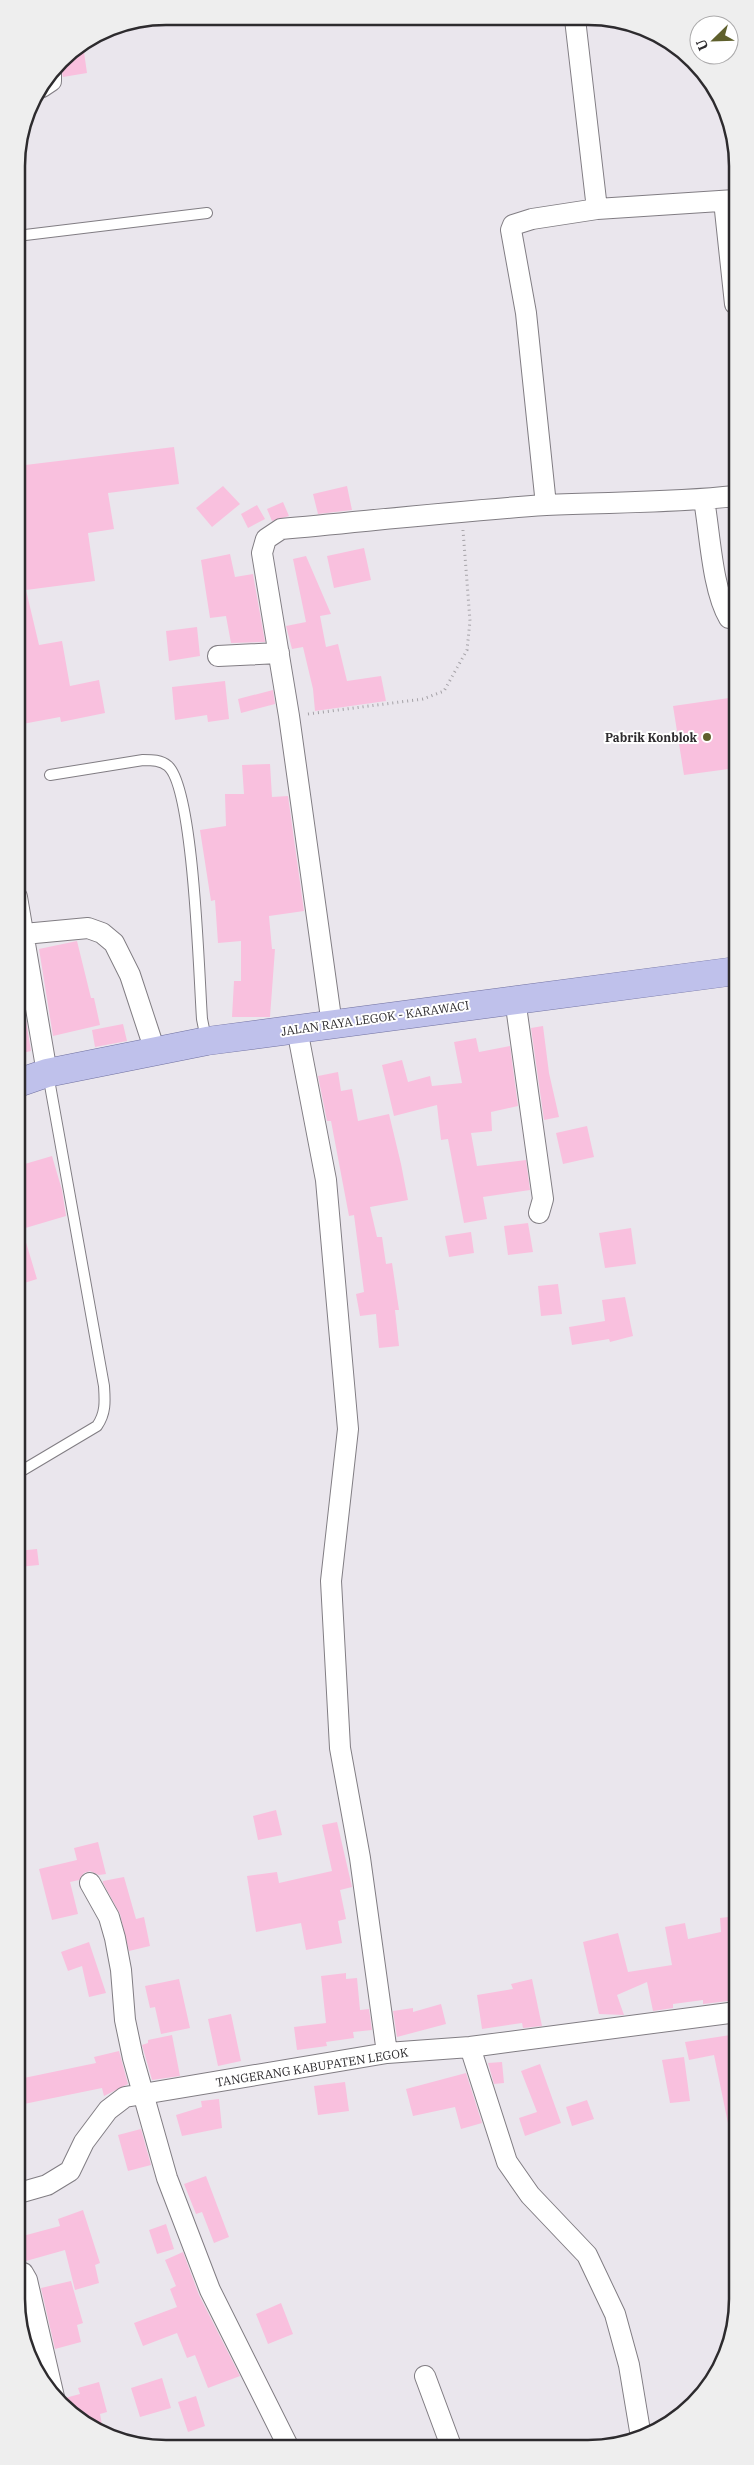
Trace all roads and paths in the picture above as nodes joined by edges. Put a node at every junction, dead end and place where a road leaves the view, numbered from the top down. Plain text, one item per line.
1 (576, 25) edge
2 (729, 201) edge
3 (597, 209) junction
4 (207, 213) dead end
5 (25, 235) edge
6 (729, 497) edge
7 (704, 500) junction
8 (546, 505) junction
9 (461, 512) junction
10 (729, 618) edge
11 (278, 653) junction
12 (218, 656) dead end
13 (289, 716) junction
14 (50, 775) dead end
15 (25, 940) edge
16 (25, 956) edge
17 (729, 972) edge
18 (515, 999) junction
19 (332, 1025) junction
20 (297, 1029) junction
21 (207, 1041) junction
22 (155, 1051) junction
23 (48, 1073) junction
24 (25, 1081) edge
25 (539, 1213) dead end
26 (25, 1469) edge
27 (90, 1883) dead end
28 (729, 2013) edge
29 (470, 2047) junction
30 (388, 2053) junction
31 (144, 2094) junction
32 (25, 2191) edge
33 (25, 2276) edge
34 (425, 2376) dead end
35 (50, 2378) edge
36 (640, 2430) edge
37 (285, 2440) edge
38 (449, 2440) edge

1 - 3 street
2 - 3 street
3 - 8 street
4 - 5 lane
6 - 7 street
7 - 8 street
7 - 10 street
8 - 9 street
9 - 11 street
9 - 13 path
11 - 12 street
11 - 13 street
13 - 19 street
14 - 21 lane
15 - 22 street
16 - 23 street
17 - 18 main road, JALAN RAYA LEGOK - KARAWACI
18 - 19 main road, JALAN RAYA LEGOK - KARAWACI
18 - 25 street
19 - 20 main road, JALAN RAYA LEGOK - KARAWACI
20 - 21 main road, JALAN RAYA LEGOK - KARAWACI
20 - 30 street
21 - 22 main road, JALAN RAYA LEGOK - KARAWACI
22 - 23 main road, JALAN RAYA LEGOK - KARAWACI
23 - 24 main road, JALAN RAYA LEGOK - KARAWACI
23 - 26 lane
27 - 31 street
28 - 29 street, TANGERANG KABUPATEN LEGOK
29 - 30 street, TANGERANG KABUPATEN LEGOK
29 - 36 street
30 - 31 street, TANGERANG KABUPATEN LEGOK
31 - 32 street, TANGERANG KABUPATEN LEGOK
31 - 37 street
33 - 35 street
34 - 38 street

